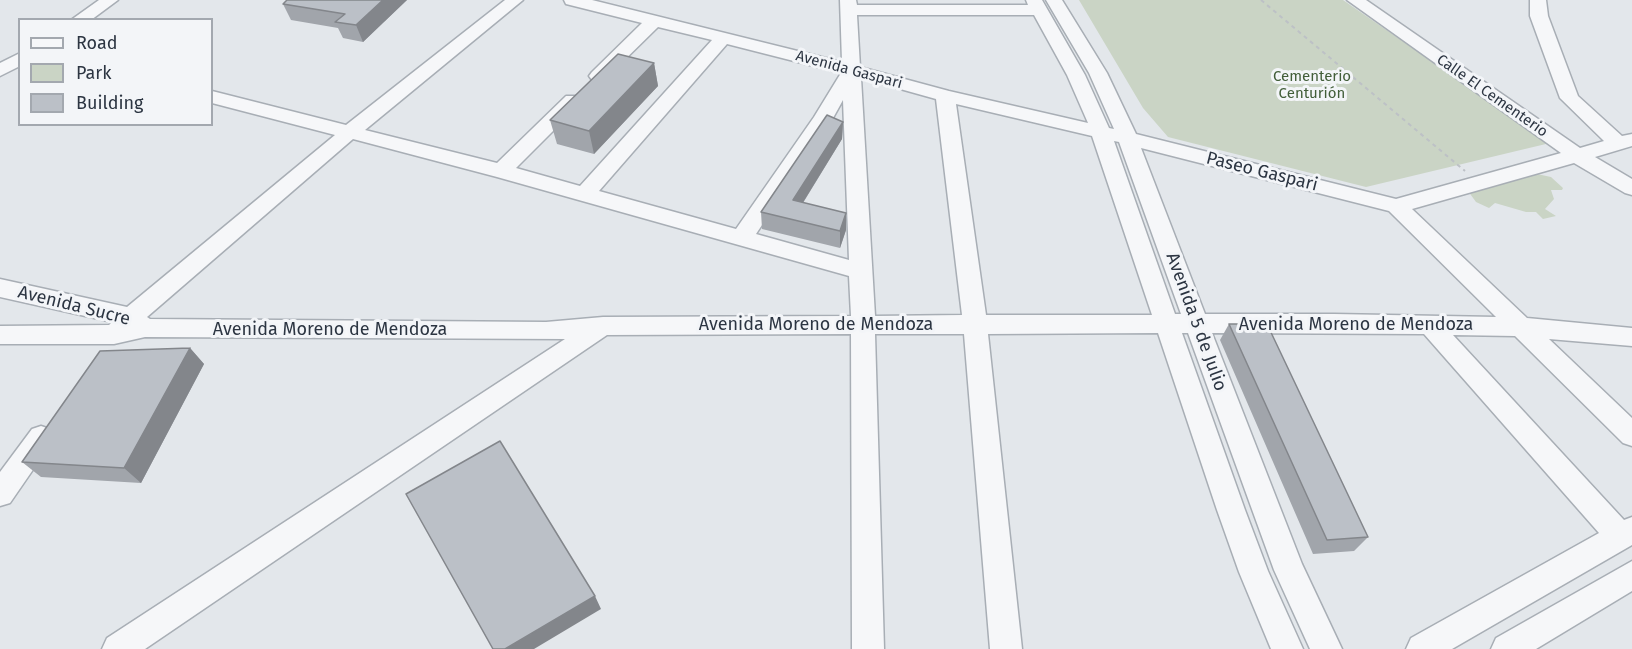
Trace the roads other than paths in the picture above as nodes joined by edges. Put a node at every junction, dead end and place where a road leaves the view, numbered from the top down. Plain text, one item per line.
1 (110, 0) edge
2 (515, 0) edge
3 (572, 0) edge
4 (1355, 0) edge
5 (1538, 0) edge
6 (1042, 3) edge
7 (848, 5) edge
8 (82, 18) edge
9 (654, 21) junction
10 (723, 38) junction
11 (16, 52) edge
12 (852, 70) junction
13 (0, 71) edge
14 (945, 96) junction
15 (213, 98) edge
16 (351, 131) junction
17 (1101, 133) junction
18 (1127, 138) junction
19 (1628, 143) edge
20 (1578, 156) junction
21 (501, 171) junction
22 (1632, 188) edge
23 (584, 195) junction
24 (1396, 206) junction
25 (741, 239) junction
26 (860, 271) junction
27 (0, 288) edge
28 (863, 324) junction
29 (975, 324) junction
30 (1168, 324) junction
31 (1197, 325) junction
32 (1430, 325) junction
33 (603, 326) junction
34 (1520, 327) junction
35 (123, 333) junction
36 (0, 335) edge
37 (1632, 337) edge
38 (54, 418) edge
39 (1632, 435) edge
40 (0, 494) edge
41 (1626, 533) edge
42 (1632, 575) edge
43 (118, 649) edge
44 (868, 649) edge
45 (1006, 649) edge
46 (1287, 649) edge
47 (1326, 649) edge
48 (1422, 649) edge
49 (1507, 649) edge

1 - 8 street
2 - 16 street
3 - 9 street, Avenida Gaspari
4 - 20 street, Calle El Cementerio
5 - 19 street
6 - 7 street
6 - 17 street, Avenida 5 de Julio
6 - 18 street, Avenida 5 de Julio
7 - 12 street
9 - 10 street, Avenida Gaspari
9 - 21 street
10 - 12 street, Avenida Gaspari
10 - 23 street
11 - 13 street
12 - 14 street, Avenida Gaspari
12 - 25 street
12 - 26 street
14 - 17 street, Avenida Gaspari
14 - 29 street
15 - 16 street
16 - 21 street
16 - 35 street
17 - 18 street, Avenida Gaspari
17 - 30 street, Avenida 5 de Julio
18 - 24 street, Paseo Gaspari
18 - 31 street, Avenida 5 de Julio
19 - 20 street
20 - 22 street, Calle El Cementerio
20 - 24 street
21 - 23 street
23 - 25 street
24 - 34 street
25 - 26 street
26 - 28 street
27 - 35 street, Avenida Sucre
28 - 29 street, Avenida Moreno de Mendoza
28 - 33 street, Avenida Moreno de Mendoza
28 - 44 street
29 - 30 street, Avenida Moreno de Mendoza
29 - 45 street
30 - 31 street, Avenida Moreno de Mendoza
30 - 46 street, Avenida 5 de Julio
31 - 32 street, Avenida Moreno de Mendoza
31 - 47 street, Avenida 5 de Julio
32 - 34 street, Avenida Moreno de Mendoza
32 - 41 street
33 - 35 street, Avenida Moreno de Mendoza
33 - 43 street
34 - 37 street, Avenida Moreno de Mendoza
34 - 39 street
35 - 36 street, Avenida Moreno de Mendoza
38 - 40 street
41 - 48 street
42 - 49 street

